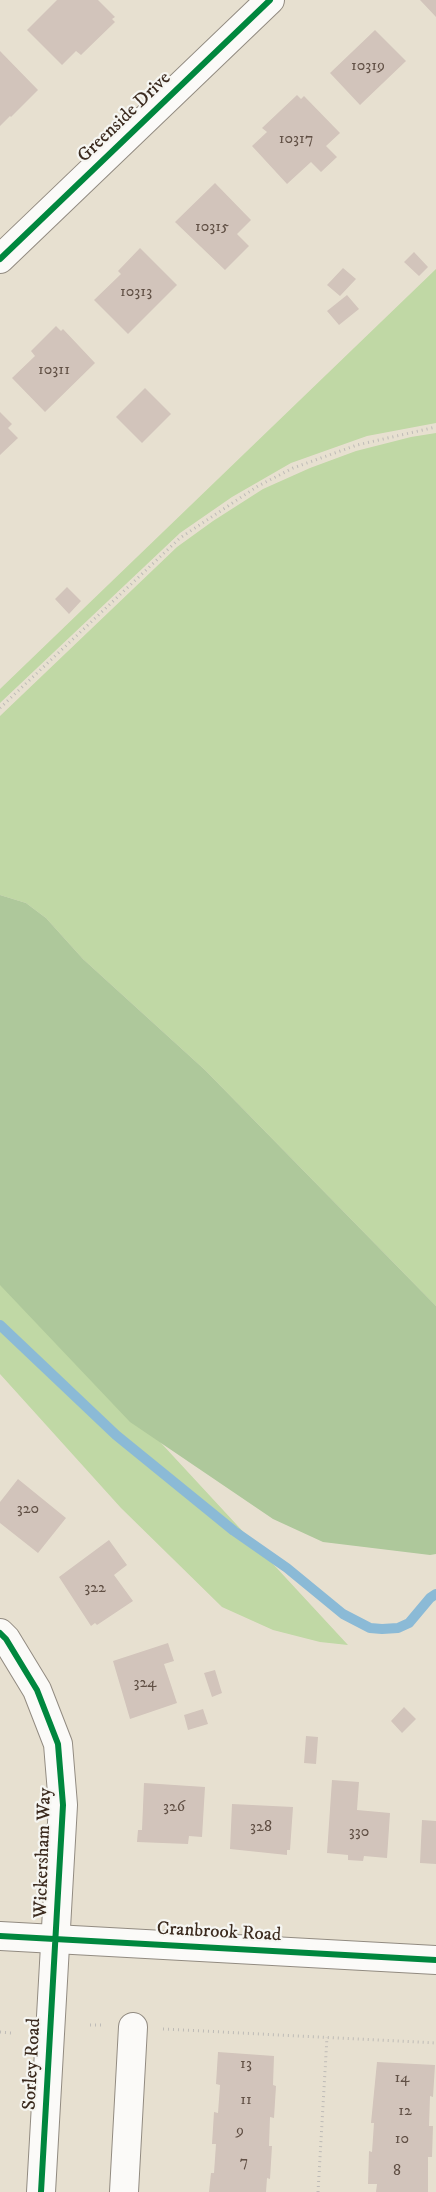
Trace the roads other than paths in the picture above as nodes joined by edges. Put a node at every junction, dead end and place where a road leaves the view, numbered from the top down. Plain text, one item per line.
1 (270, 0) edge
2 (0, 259) edge
3 (0, 1633) edge
4 (0, 1936) edge
5 (56, 1939) junction
6 (436, 1960) edge
7 (134, 2027) road end
8 (41, 2192) edge
9 (124, 2192) edge

1 - 2 street, Greenside Drive
3 - 5 street, Wickersham Way
4 - 5 street, Cranbrook Road
5 - 6 street, Cranbrook Road
5 - 8 street, Sorley Road
7 - 9 street

